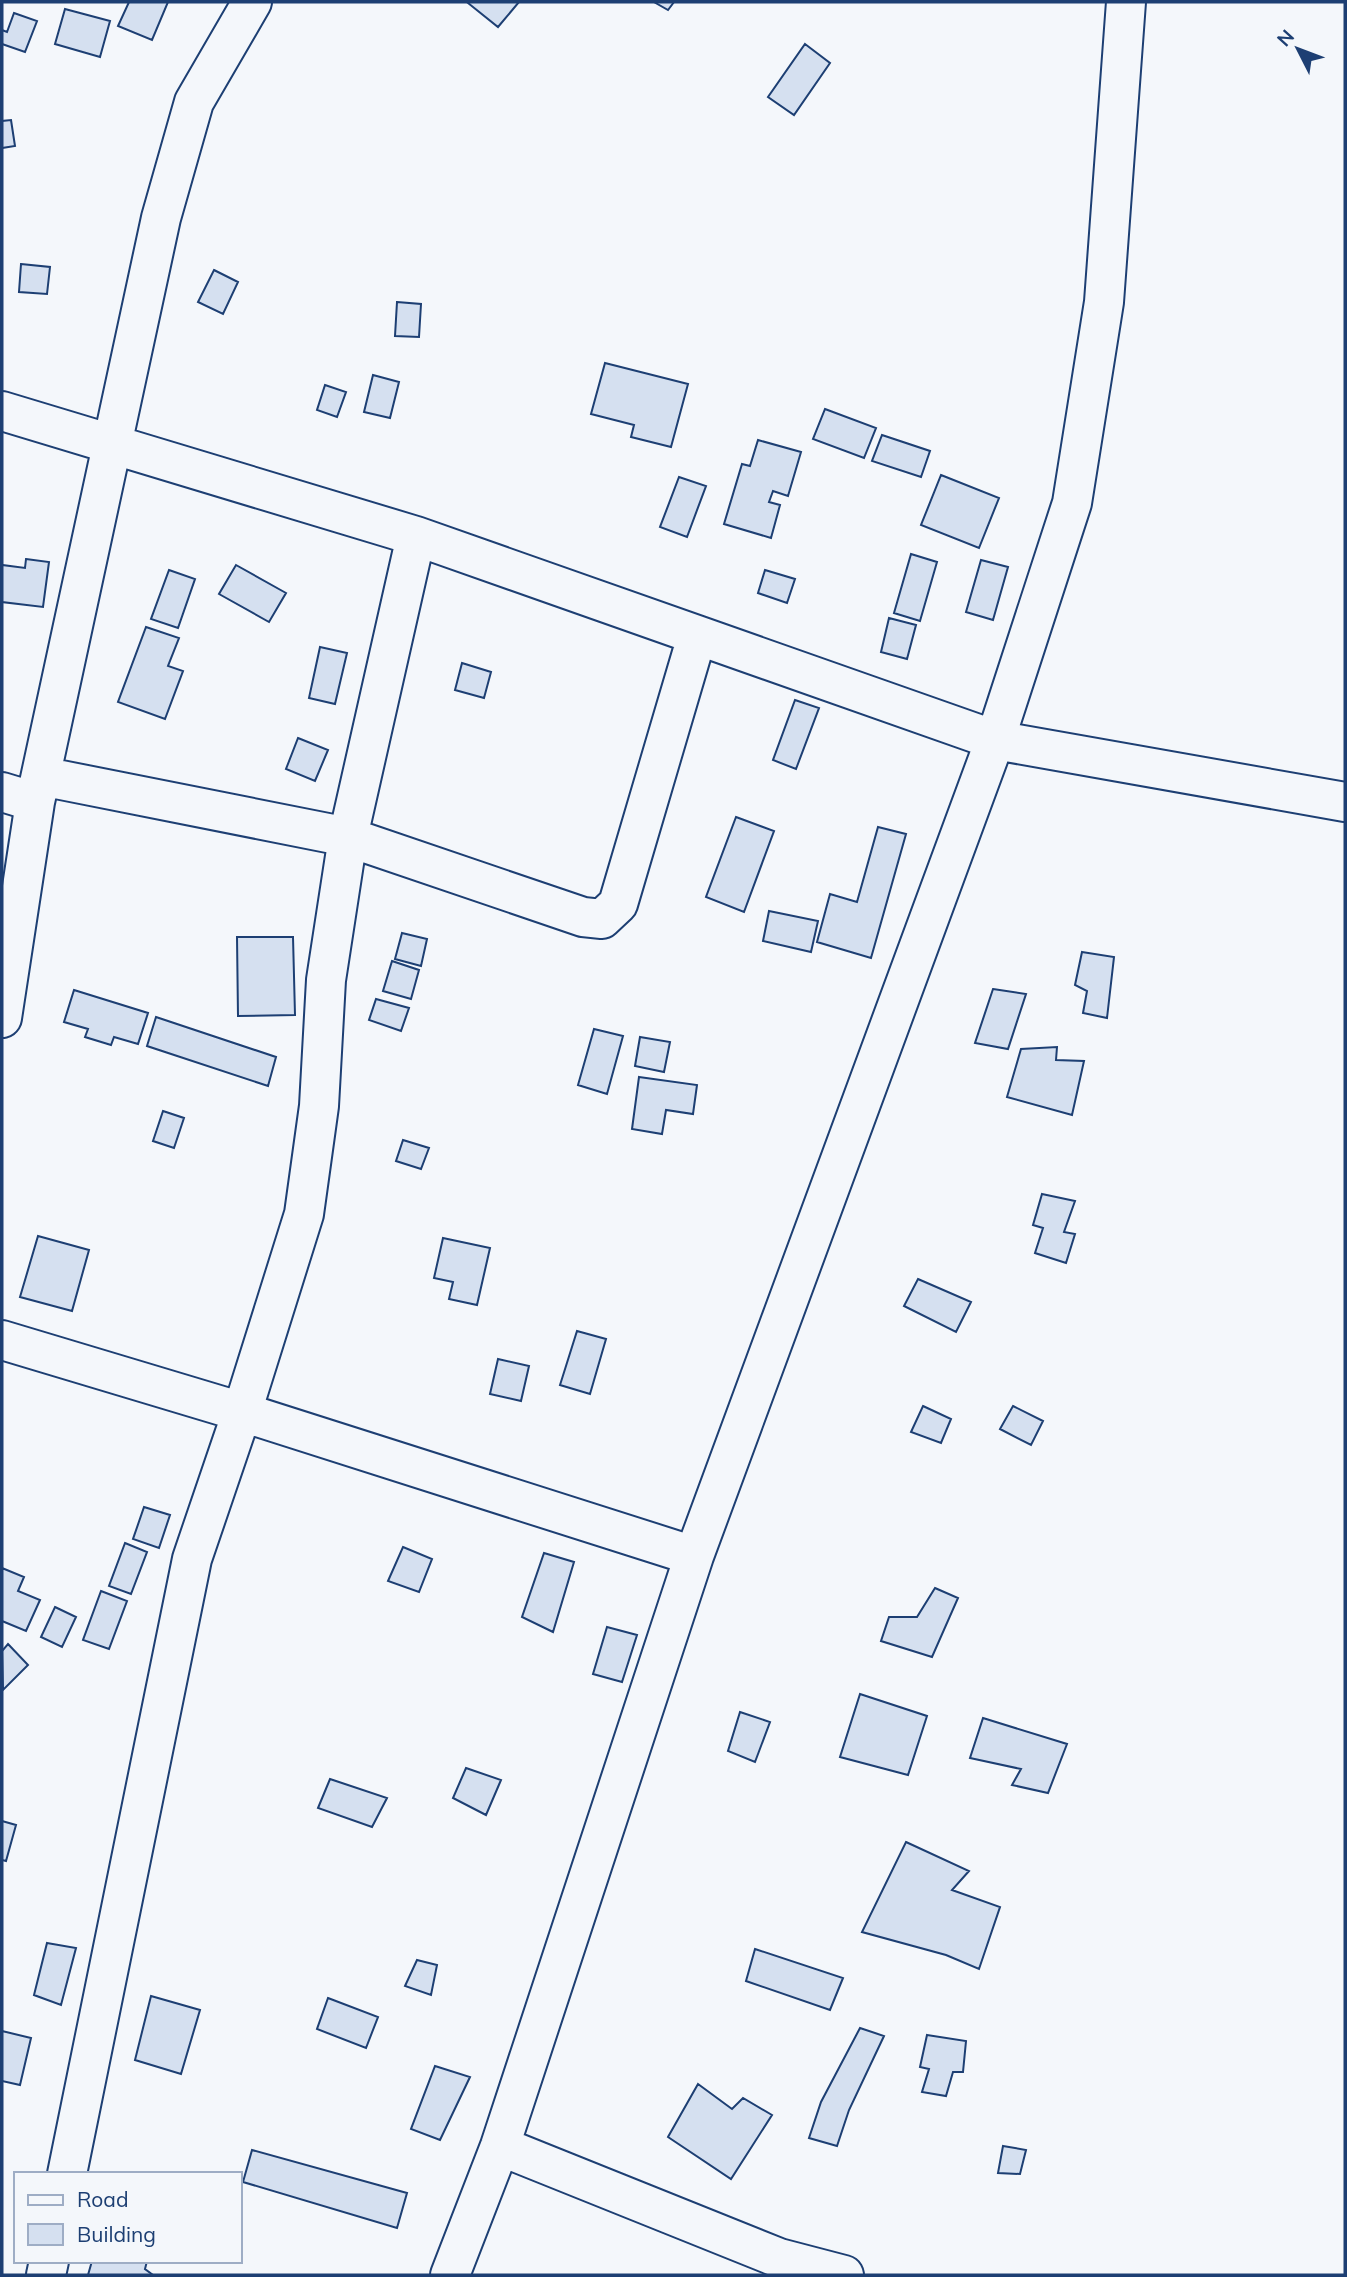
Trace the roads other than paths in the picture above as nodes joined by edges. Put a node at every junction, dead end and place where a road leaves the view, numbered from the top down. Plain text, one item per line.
1 (252, 2) edge
2 (1126, 2) edge
3 (2, 411) edge
4 (114, 444) junction
5 (416, 536) junction
6 (697, 636) junction
7 (995, 740) junction
8 (26, 790) edge
9 (1345, 803) edge
10 (348, 837) junction
11 (2, 1018) edge
12 (2, 1340) edge
13 (242, 1412) junction
14 (694, 1556) junction
15 (500, 2146) junction
16 (67, 2172) edge
17 (450, 2275) edge
18 (844, 2275) edge

1 - 4 street
2 - 7 street
3 - 4 street
4 - 5 street
4 - 8 street
5 - 6 street
5 - 10 street
6 - 7 street
6 - 10 street
7 - 9 street
7 - 14 street
8 - 10 street
8 - 11 street
10 - 13 street
12 - 13 street
13 - 14 street
13 - 16 street
14 - 15 street
15 - 17 street
15 - 18 street

